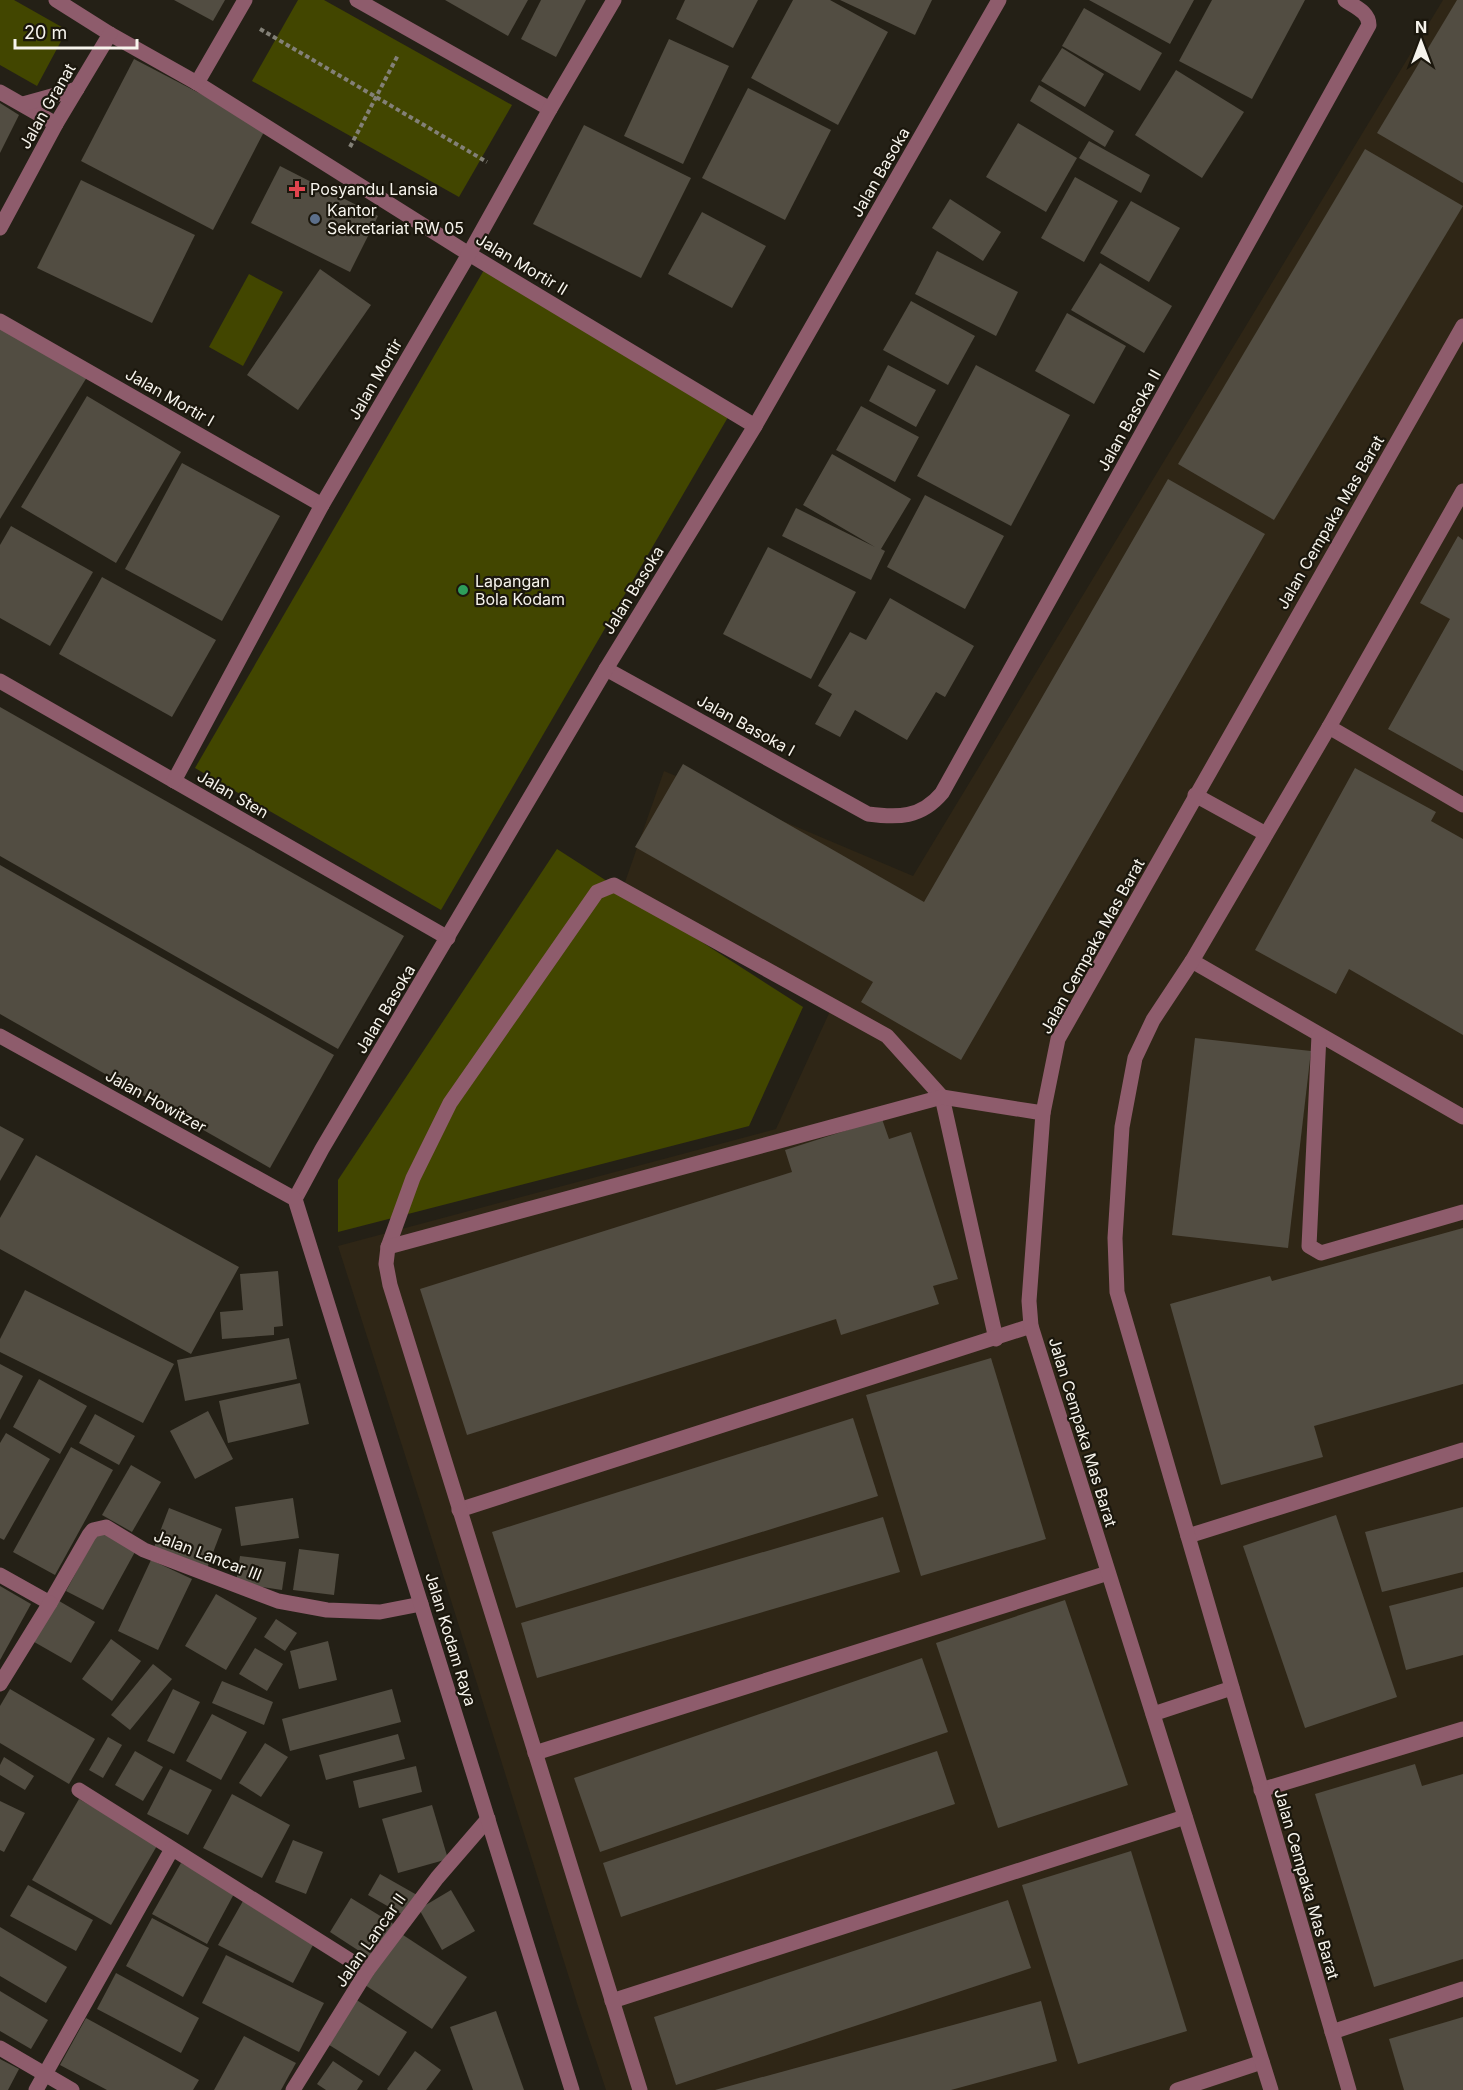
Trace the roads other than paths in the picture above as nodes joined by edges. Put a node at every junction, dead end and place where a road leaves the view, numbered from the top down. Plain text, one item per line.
1 (56, 0) edge
2 (245, 0) edge
3 (357, 0) edge
4 (614, 0) edge
5 (999, 0) edge
6 (1345, 0) edge
7 (110, 34) junction
8 (197, 83) junction
9 (77, 89) junction
10 (0, 92) edge
11 (23, 104) junction
12 (550, 109) junction
13 (56, 124) junction
14 (0, 228) edge
15 (469, 254) junction
16 (0, 321) edge
17 (1463, 326) edge
18 (755, 426) junction
19 (1463, 491) edge
20 (322, 505) junction
21 (1459, 508) edge
22 (606, 669) junction
23 (0, 681) edge
24 (1329, 727) junction
25 (174, 781) junction
26 (1195, 795) junction
27 (1463, 806) edge
28 (868, 814) joint
29 (1266, 834) junction
30 (448, 938) junction
31 (1192, 961) junction
32 (1319, 1035) junction
33 (0, 1036) edge
34 (942, 1097) junction
35 (1043, 1113) junction
36 (1463, 1117) edge
37 (295, 1198) junction
38 (1463, 1212) edge
39 (388, 1247) junction
40 (1031, 1326) junction
41 (996, 1339) junction
42 (1463, 1450) edge
43 (459, 1510) junction
44 (1188, 1536) junction
45 (1108, 1573) junction
46 (0, 1575) edge
47 (50, 1603) junction
48 (421, 1604) junction
49 (0, 1684) edge
50 (1232, 1688) junction
51 (1153, 1714) junction
52 (1463, 1729) edge
53 (535, 1753) junction
54 (79, 1790) dead end
55 (1262, 1790) junction
56 (1185, 1817) junction
57 (488, 1819) junction
58 (172, 1849) junction
59 (367, 1971) junction
60 (1463, 1989) edge
61 (612, 2001) junction
62 (1332, 2032) junction
63 (0, 2048) edge
64 (1262, 2062) junction
65 (46, 2075) junction
66 (36, 2090) edge
67 (72, 2090) edge
68 (293, 2090) edge
69 (572, 2090) edge
70 (640, 2090) edge
71 (1177, 2090) edge
72 (1271, 2090) edge
73 (1349, 2090) edge

1 - 7 street, Jalan Mortir II
2 - 8 street
3 - 12 street
4 - 12 street, Jalan Mortir
5 - 18 street, Jalan Basoka
6 - 28 street, Jalan Basoka II
7 - 8 street, Jalan Mortir II
7 - 9 street, Jalan Granat
8 - 15 street, Jalan Mortir II
9 - 11 street
9 - 13 street, Jalan Granat
10 - 11 street
11 - 13 street
12 - 15 street, Jalan Mortir
13 - 14 street, Jalan Granat
15 - 18 street, Jalan Mortir II
15 - 20 street, Jalan Mortir
16 - 20 street, Jalan Mortir I
17 - 26 street, Jalan Cempaka Mas Barat
18 - 22 street, Jalan Basoka
19 - 21 street, Jalan Cempaka Mas Barat
20 - 25 street, Jalan Mortir
21 - 24 street, Jalan Cempaka Mas Barat
22 - 28 street, Jalan Basoka I
22 - 30 street, Jalan Basoka
23 - 25 street, Jalan Sten
24 - 27 street
24 - 29 street, Jalan Cempaka Mas Barat
25 - 30 street, Jalan Sten
26 - 29 street
26 - 35 street, Jalan Cempaka Mas Barat
29 - 31 street, Jalan Cempaka Mas Barat
30 - 37 street, Jalan Basoka
31 - 32 street
31 - 44 street, Jalan Cempaka Mas Barat
32 - 36 street
32 - 38 street
33 - 37 street, Jalan Howitzer
34 - 35 street
34 - 39 street
34 - 39 street
34 - 41 street
35 - 40 street, Jalan Cempaka Mas Barat
37 - 48 street, Jalan Kodam Raya
39 - 43 street
40 - 41 street
40 - 45 street, Jalan Cempaka Mas Barat
41 - 43 street
42 - 44 street
43 - 53 street
44 - 50 street, Jalan Cempaka Mas Barat
45 - 51 street, Jalan Cempaka Mas Barat
45 - 53 street
46 - 47 street
47 - 48 street, Jalan Lancar III
47 - 49 street
48 - 57 street, Jalan Kodam Raya
50 - 51 street
50 - 55 street, Jalan Cempaka Mas Barat
51 - 56 street, Jalan Cempaka Mas Barat
52 - 55 street
53 - 61 street
54 - 58 street
55 - 62 street, Jalan Cempaka Mas Barat
56 - 61 street
56 - 64 street, Jalan Cempaka Mas Barat
57 - 59 street, Jalan Lancar II
57 - 69 street, Jalan Kodam Raya
58 - 59 street
58 - 65 street
59 - 68 street, Jalan Lancar II
60 - 62 street
61 - 70 street
62 - 73 street, Jalan Cempaka Mas Barat
63 - 65 street
64 - 71 street
64 - 72 street, Jalan Cempaka Mas Barat
65 - 66 street
65 - 67 street

